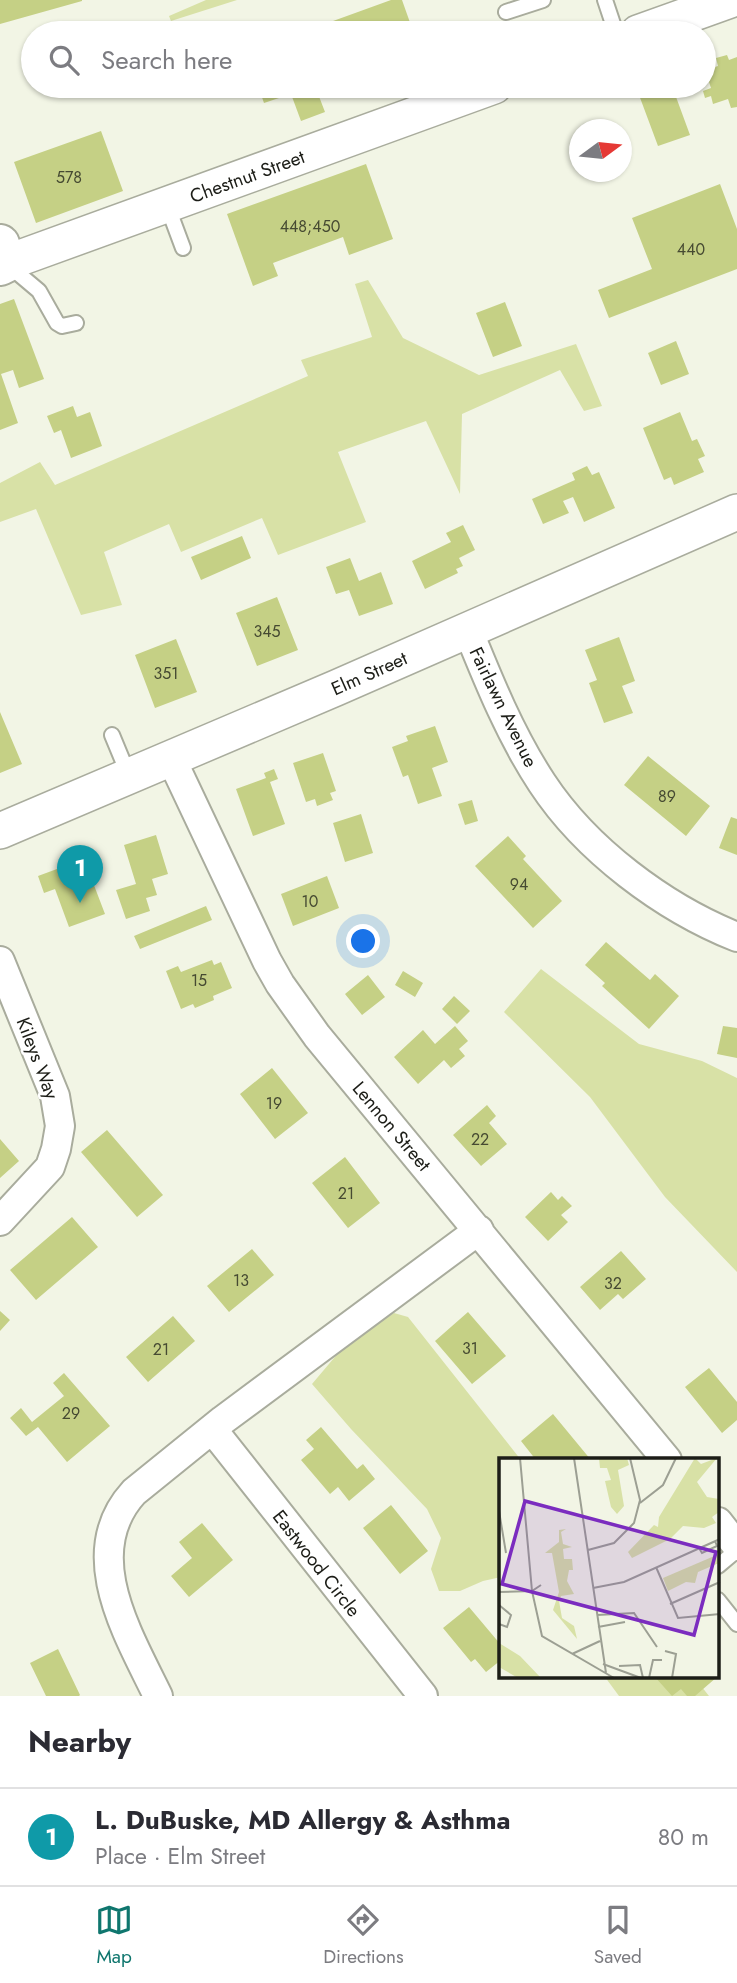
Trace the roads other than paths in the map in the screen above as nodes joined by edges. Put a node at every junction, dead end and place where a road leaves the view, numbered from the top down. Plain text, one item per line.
1 (543, 0) edge
2 (605, 0) edge
3 (730, 0) edge
4 (506, 12) dead end
5 (612, 21) edge
6 (671, 21) edge
7 (461, 98) edge
8 (167, 205) junction
9 (183, 248) dead end
10 (2, 258) edge
11 (76, 323) dead end
12 (737, 512) edge
13 (468, 630) junction
14 (112, 735) dead end
15 (171, 758) junction
16 (129, 776) junction
17 (0, 831) edge
18 (737, 937) edge
19 (0, 961) edge
20 (0, 1221) edge
21 (479, 1230) junction
22 (212, 1429) junction
23 (665, 1458) edge
24 (720, 1525) edge
25 (737, 1548) edge
26 (720, 1564) edge
27 (720, 1603) edge
28 (737, 1624) edge
29 (158, 1696) edge
30 (424, 1696) edge

1 - 4 lane
2 - 5 lane
3 - 6 street
7 - 8 street, Chestnut Street
8 - 9 lane
8 - 10 street, Chestnut Street
10 - 11 lane
12 - 13 street, Elm Street
13 - 15 street, Elm Street
13 - 18 street, Fairlawn Avenue
14 - 16 lane
15 - 16 street, Elm Street
15 - 21 street, Lennon Street
16 - 17 street, Elm Street
19 - 20 street, Kileys Way
21 - 22 street
21 - 23 street, Lennon Street
22 - 29 street
22 - 30 street, Eastwood Circle
24 - 25 street
25 - 26 lane
27 - 28 lane

